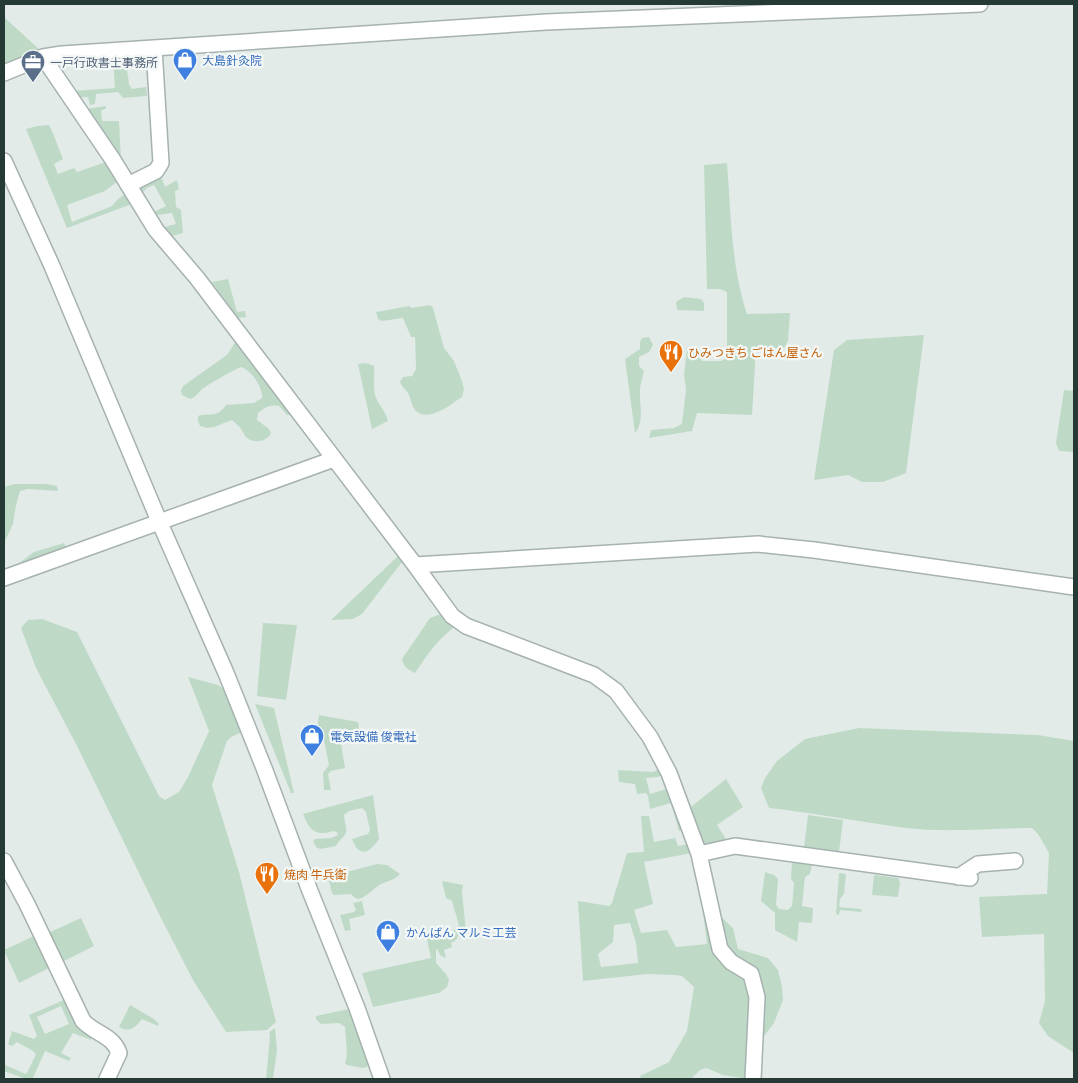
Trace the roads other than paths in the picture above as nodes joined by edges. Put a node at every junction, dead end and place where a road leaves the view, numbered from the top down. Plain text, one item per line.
1 (980, 4) edge
2 (154, 48) junction
3 (43, 57) junction
4 (4, 73) edge
5 (4, 161) edge
6 (128, 185) junction
7 (334, 459) junction
8 (159, 521) junction
9 (416, 565) junction
10 (4, 578) edge
11 (1074, 587) edge
12 (699, 854) junction
13 (4, 861) edge
14 (1015, 861) dead end
15 (107, 1079) edge
16 (382, 1079) edge
17 (753, 1079) edge

1 - 2 street
2 - 3 street
2 - 6 street
3 - 4 street
3 - 6 street
5 - 8 street
6 - 7 street
7 - 8 street
7 - 9 street
8 - 10 street
8 - 16 street
9 - 11 street
9 - 12 street
12 - 14 street
12 - 17 street
13 - 15 street

